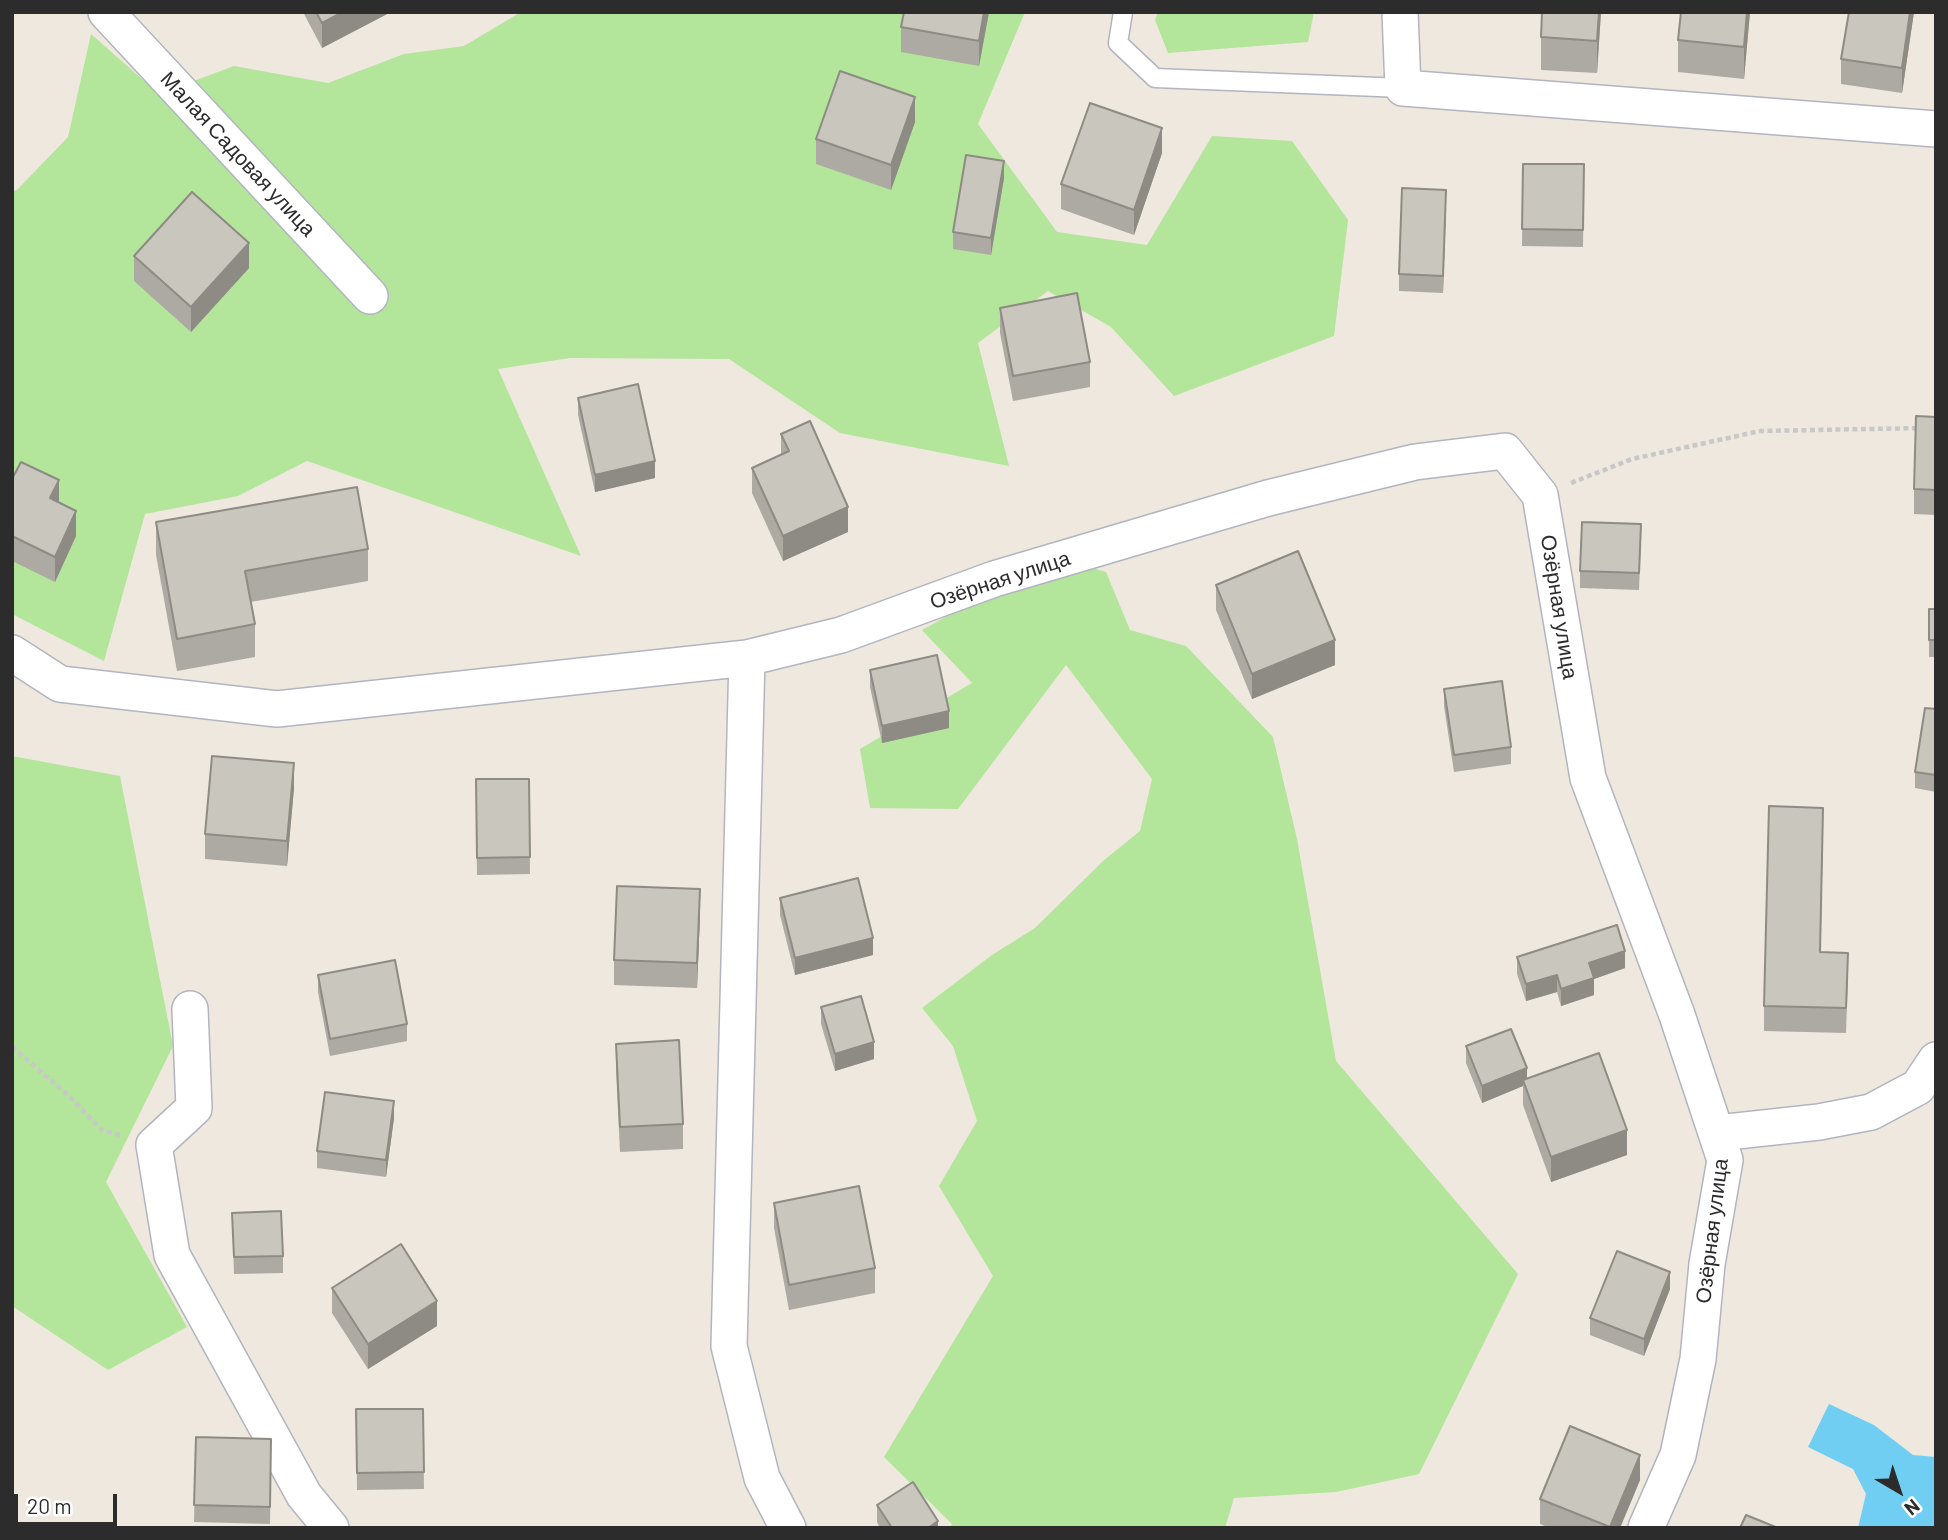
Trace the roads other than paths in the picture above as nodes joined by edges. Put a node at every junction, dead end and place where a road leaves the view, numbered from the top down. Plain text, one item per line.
1 (106, 12) edge
2 (1123, 12) edge
3 (1400, 12) edge
4 (1403, 88) junction
5 (1936, 129) edge
6 (370, 296) dead end
7 (12, 653) edge
8 (747, 658) junction
9 (190, 1009) dead end
10 (1930, 1079) edge
11 (1718, 1133) junction
12 (331, 1528) edge
13 (788, 1528) edge
14 (1646, 1528) edge

1 - 6 street, Малая Садовая улица
2 - 4 lane
3 - 4 street
4 - 5 street
7 - 8 street
8 - 11 street, Озёрная улица
8 - 13 street
9 - 12 street
10 - 11 street
11 - 14 street, Озёрная улица

